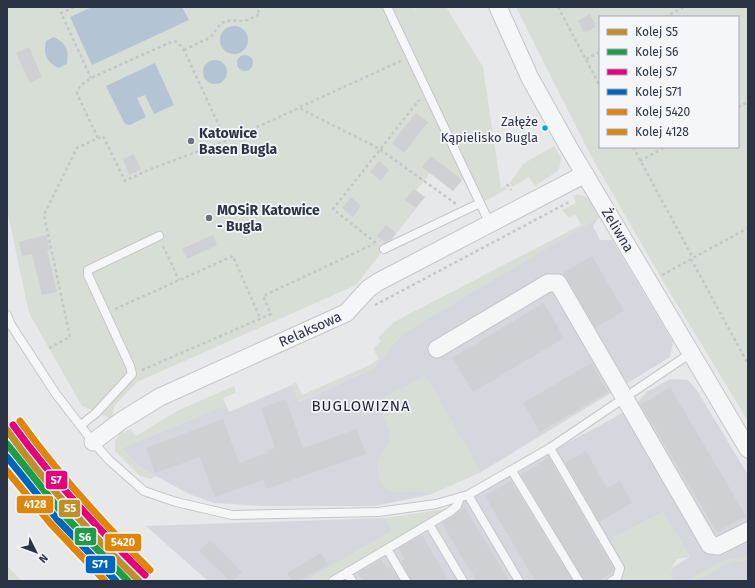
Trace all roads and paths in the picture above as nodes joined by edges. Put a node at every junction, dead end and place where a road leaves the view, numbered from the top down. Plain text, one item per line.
1 (74, 7) edge
2 (256, 7) edge
3 (388, 7) edge
4 (498, 7) edge
5 (558, 7) edge
6 (684, 7) edge
7 (667, 16) edge
8 (184, 50) junction
9 (599, 52) edge
10 (411, 56) junction
11 (586, 59) junction
12 (91, 78) junction
13 (599, 84) edge
14 (427, 90) junction
15 (748, 102) edge
16 (739, 106) edge
17 (299, 108) junction
18 (98, 138) junction
19 (226, 141) junction
20 (634, 148) edge
21 (663, 148) edge
22 (380, 150) junction
23 (640, 161) junction
24 (585, 174) junction
25 (507, 184) dead end
26 (511, 190) dead end
27 (571, 201) dead end
28 (480, 203) junction
29 (464, 210) junction
30 (490, 224) junction
31 (748, 228) edge
32 (159, 236) joint
33 (376, 243) junction
34 (384, 249) joint
35 (692, 259) junction
36 (179, 280) junction
37 (650, 283) junction
38 (373, 306) dead end
39 (106, 313) junction
40 (7, 315) edge
41 (260, 319) junction
42 (49, 348) dead end
43 (436, 349) dead end
44 (691, 353) junction
45 (746, 358) edge
46 (748, 364) edge
47 (132, 374) junction
48 (625, 398) junction
49 (81, 425) junction
50 (93, 442) junction
51 (550, 448) junction
52 (748, 449) edge
53 (512, 471) junction
54 (464, 496) junction
55 (429, 524) junction
56 (748, 531) edge
57 (387, 549) junction
58 (347, 572) junction
59 (333, 581) edge
60 (352, 581) edge
61 (406, 581) edge
62 (463, 581) edge
63 (520, 581) edge
64 (579, 581) edge
65 (612, 581) edge

1 - 12 path
2 - 8 path
3 - 10 lane
4 - 24 street, Żeliwna
5 - 11 path
6 - 7 path
8 - 12 path
8 - 19 path
9 - 11 path
10 - 14 lane
10 - 17 path
11 - 13 path
12 - 18 path
14 - 22 path
14 - 28 lane
15 - 16 path
17 - 19 path
17 - 22 path
18 - 19 path
18 - 42 path
20 - 23 path
21 - 23 path
22 - 29 path
22 - 33 path
23 - 35 path
24 - 30 street, Relaksowa
24 - 37 street, Żeliwna
25 - 26 path
27 - 38 path
28 - 29 lane
28 - 30 lane
29 - 34 lane
30 - 50 street, Relaksowa
31 - 35 path
32 - 36 path
32 - 39 lane
33 - 34 path
33 - 41 path
35 - 37 path
35 - 45 path
36 - 39 path
36 - 41 path
37 - 44 street, Żeliwna
39 - 47 lane
40 - 49 lane
41 - 47 path
43 - 48 street
44 - 48 lane
44 - 52 street, Żeliwna
45 - 46 path
47 - 49 lane
48 - 51 lane
48 - 56 street
49 - 50 lane
50 - 54 lane
51 - 53 lane
51 - 65 lane
53 - 54 lane
53 - 64 lane
54 - 55 lane
54 - 63 lane
55 - 57 lane
55 - 62 lane
57 - 58 lane
57 - 61 lane
58 - 59 lane
58 - 60 lane

